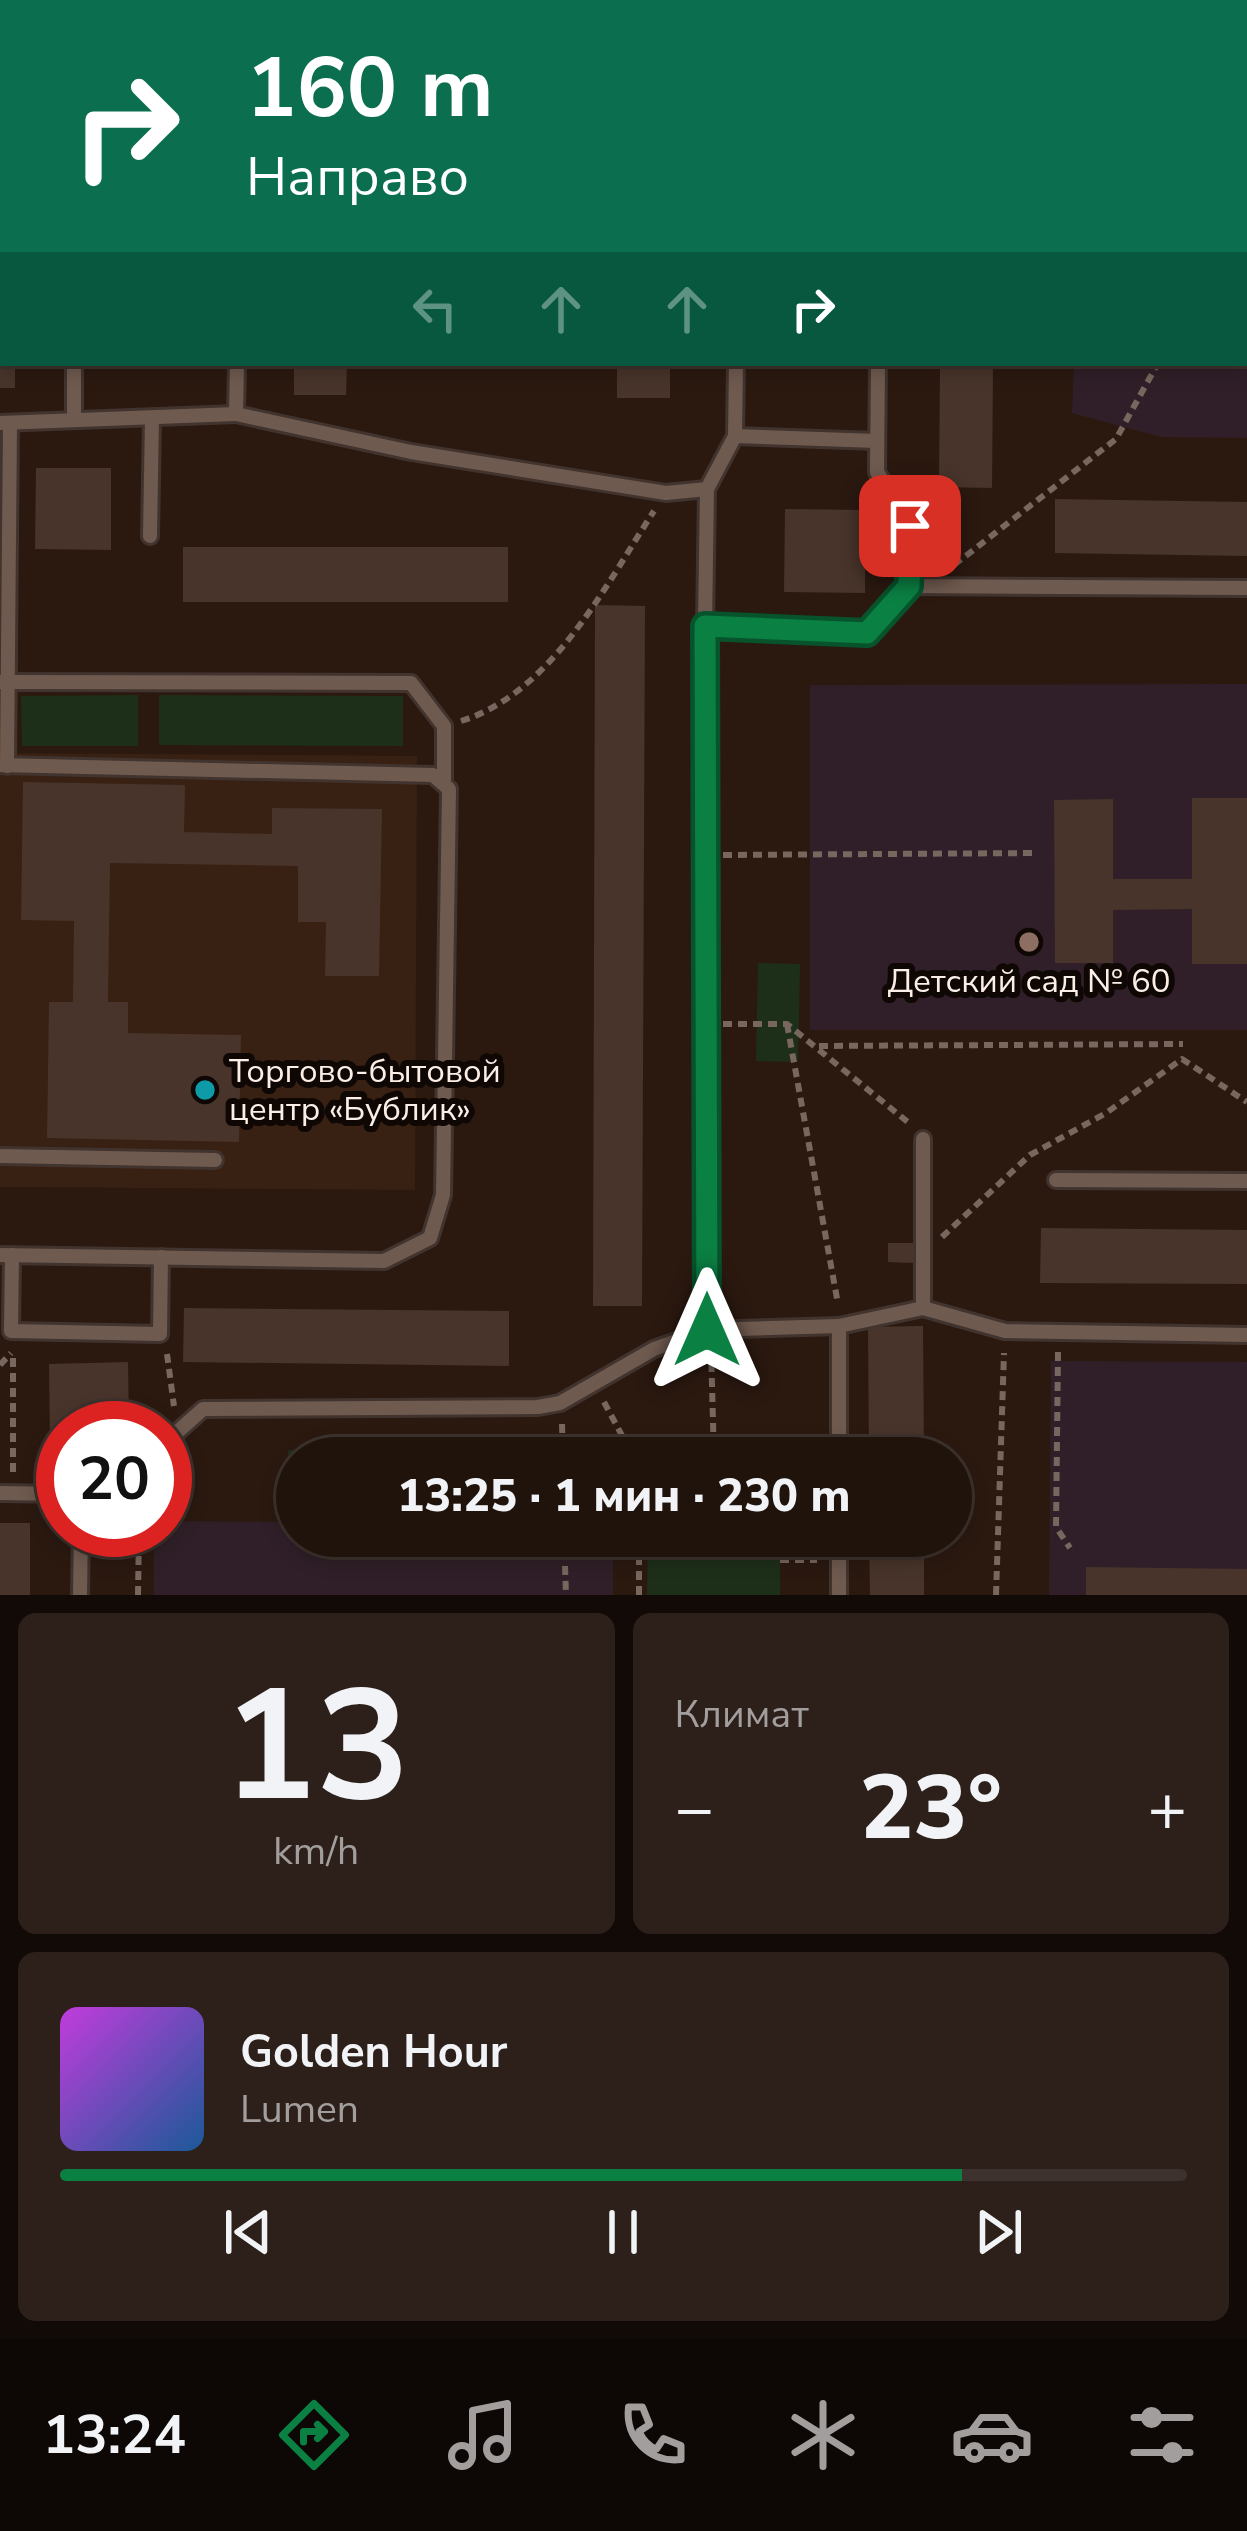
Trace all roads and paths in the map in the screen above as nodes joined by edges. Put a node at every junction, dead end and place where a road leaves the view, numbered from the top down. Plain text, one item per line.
1 (74, 366) edge
2 (237, 366) edge
3 (736, 366) edge
4 (878, 366) edge
5 (1156, 366) edge
6 (236, 414) junction
7 (152, 418) junction
8 (74, 420) junction
9 (5, 423) edge
10 (735, 436) junction
11 (877, 441) junction
12 (707, 489) junction
13 (666, 493) junction
14 (150, 536) dead end
15 (909, 586) junction
16 (937, 587) junction
17 (1247, 588) edge
18 (705, 626) junction
19 (4, 682) edge
20 (444, 726) junction
21 (4, 765) edge
22 (443, 780) junction
23 (1037, 853) dead end
24 (707, 855) junction
25 (707, 1024) junction
26 (787, 1024) junction
27 (1183, 1044) dead end
28 (819, 1046) junction
29 (1247, 1102) edge
30 (923, 1139) joint
31 (0, 1156) edge
32 (215, 1160) dead end
33 (1056, 1180) dead end
34 (1247, 1181) edge
35 (922, 1243) junction
36 (6, 1255) edge
37 (161, 1258) junction
38 (922, 1308) junction
39 (839, 1325) junction
40 (707, 1330) junction
41 (1006, 1331) junction
42 (160, 1334) junction
43 (1059, 1335) junction
44 (1247, 1335) edge
45 (0, 1365) edge
46 (593, 1383) junction
47 (173, 1401) edge
48 (560, 1403) junction
49 (192, 1417) edge
50 (562, 1437) edge
51 (623, 1437) edge
52 (713, 1437) edge
53 (839, 1437) edge
54 (6, 1493) edge
55 (36, 1494) edge
56 (1070, 1548) dead end
57 (81, 1557) edge
58 (139, 1557) edge
59 (565, 1557) edge
60 (639, 1557) edge
61 (780, 1559) dead end
62 (839, 1560) joint
63 (80, 1595) edge
64 (138, 1595) edge
65 (566, 1595) edge
66 (639, 1595) edge
67 (839, 1595) edge
68 (996, 1595) edge

1 - 8 lane
2 - 6 lane
3 - 10 lane
4 - 11 lane
5 - 16 path
6 - 7 lane
6 - 13 lane
7 - 8 lane
7 - 14 lane
8 - 9 lane
9 - 19 lane
10 - 11 lane
10 - 12 lane
11 - 15 lane
12 - 13 lane
12 - 18 lane
13 - 20 path
15 - 16 lane
15 - 18 lane
16 - 17 lane
18 - 24 lane
19 - 20 lane
19 - 21 lane
20 - 22 lane
21 - 22 lane
22 - 37 lane
23 - 24 path
24 - 25 lane
25 - 26 path
25 - 40 lane
26 - 28 path
26 - 39 path
27 - 28 path
28 - 30 path
29 - 35 path
30 - 35 lane
31 - 32 lane
33 - 34 lane
35 - 38 lane
36 - 37 lane
36 - 42 lane
37 - 42 lane
38 - 39 lane
38 - 41 lane
39 - 40 lane
39 - 53 lane
40 - 46 lane
40 - 52 path
41 - 43 lane
41 - 68 path
42 - 47 path
43 - 44 lane
43 - 56 path
45 - 54 path
46 - 48 lane
46 - 51 path
48 - 49 lane
48 - 50 path
54 - 55 lane
57 - 63 lane
58 - 64 path
59 - 65 path
60 - 66 path
61 - 62 path
62 - 67 lane

